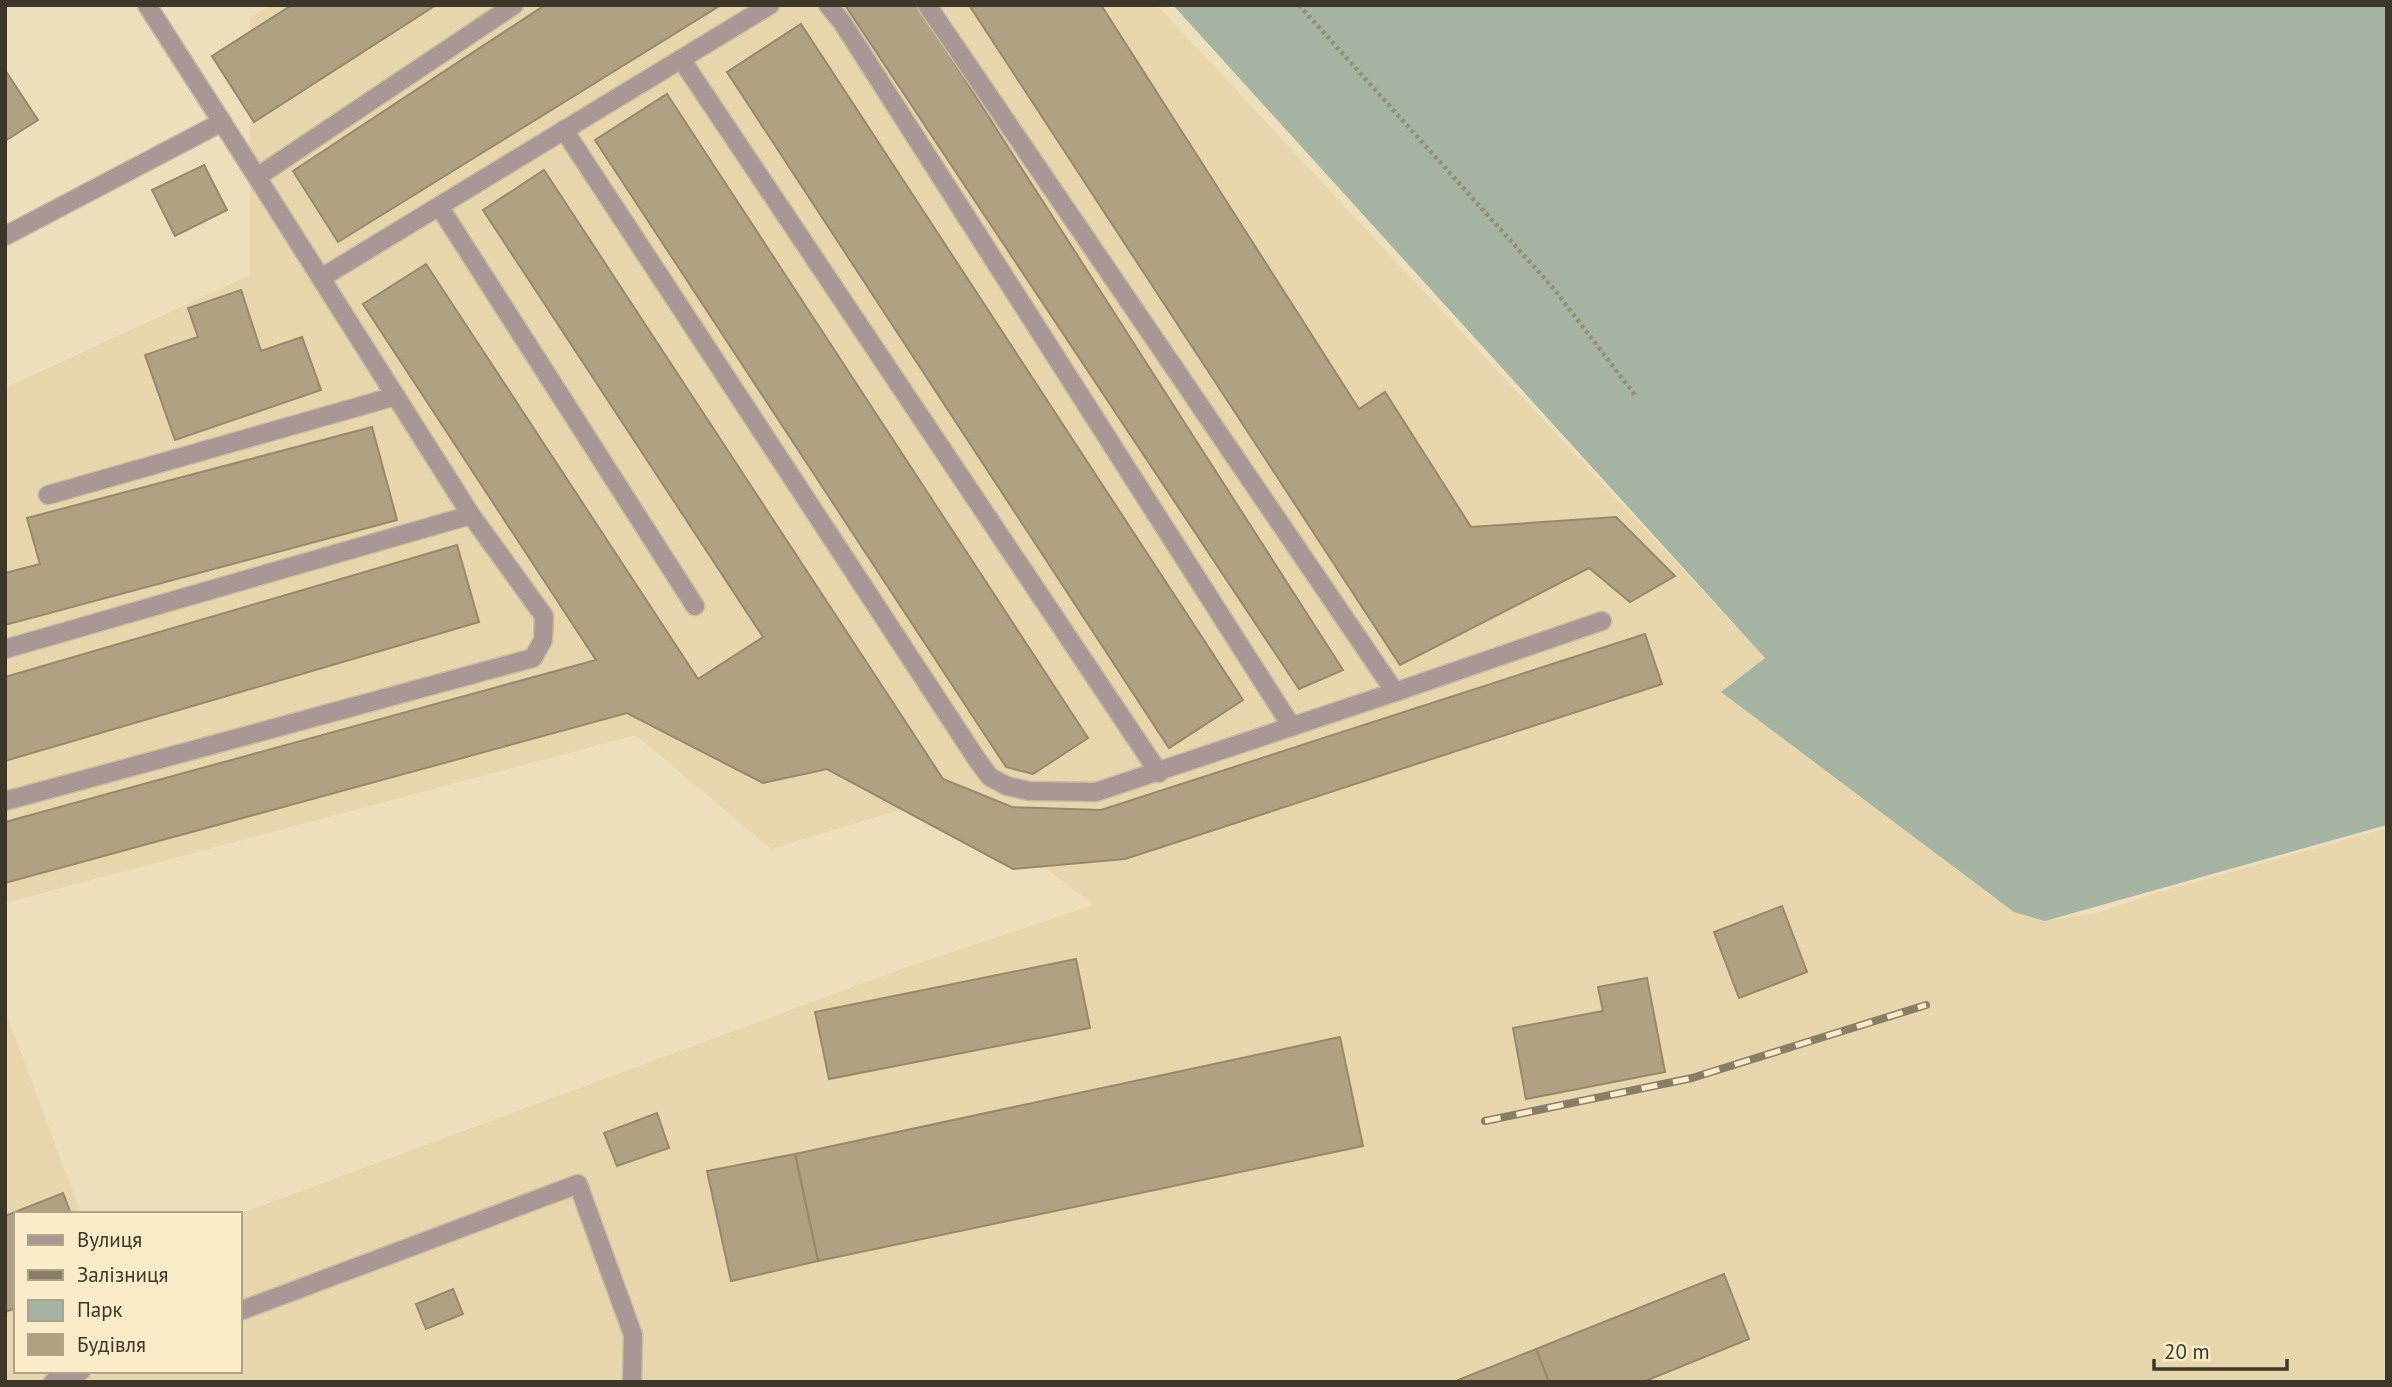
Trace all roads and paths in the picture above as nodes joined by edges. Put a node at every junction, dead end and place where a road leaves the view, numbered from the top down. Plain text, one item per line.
1 (147, 5) edge
2 (514, 5) edge
3 (770, 5) edge
4 (828, 5) edge
5 (927, 5) edge
6 (1299, 5) edge
7 (681, 59) junction
8 (222, 121) junction
9 (564, 130) junction
10 (257, 177) junction
11 (439, 206) junction
12 (5, 236) edge
13 (321, 278) junction
14 (1635, 395) dead end
15 (396, 396) junction
16 (48, 495) dead end
17 (471, 514) junction
18 (695, 606) dead end
19 (1602, 621) dead end
20 (5, 649) edge
21 (1395, 692) junction
22 (1292, 727) junction
23 (1159, 773) junction
24 (5, 801) edge
25 (242, 1310) edge
26 (76, 1373) edge
27 (53, 1382) edge
28 (632, 1382) edge

1 - 8 street
2 - 10 street
3 - 7 street
4 - 22 street
5 - 21 street
6 - 14 path
7 - 9 street
7 - 23 street
8 - 10 street
8 - 12 street
9 - 11 street
9 - 23 street
10 - 13 street
11 - 13 street
11 - 18 street
13 - 15 street
15 - 16 street
15 - 17 street
17 - 20 street
17 - 24 street
19 - 21 street
21 - 22 street
22 - 23 street
25 - 28 street
26 - 27 street

